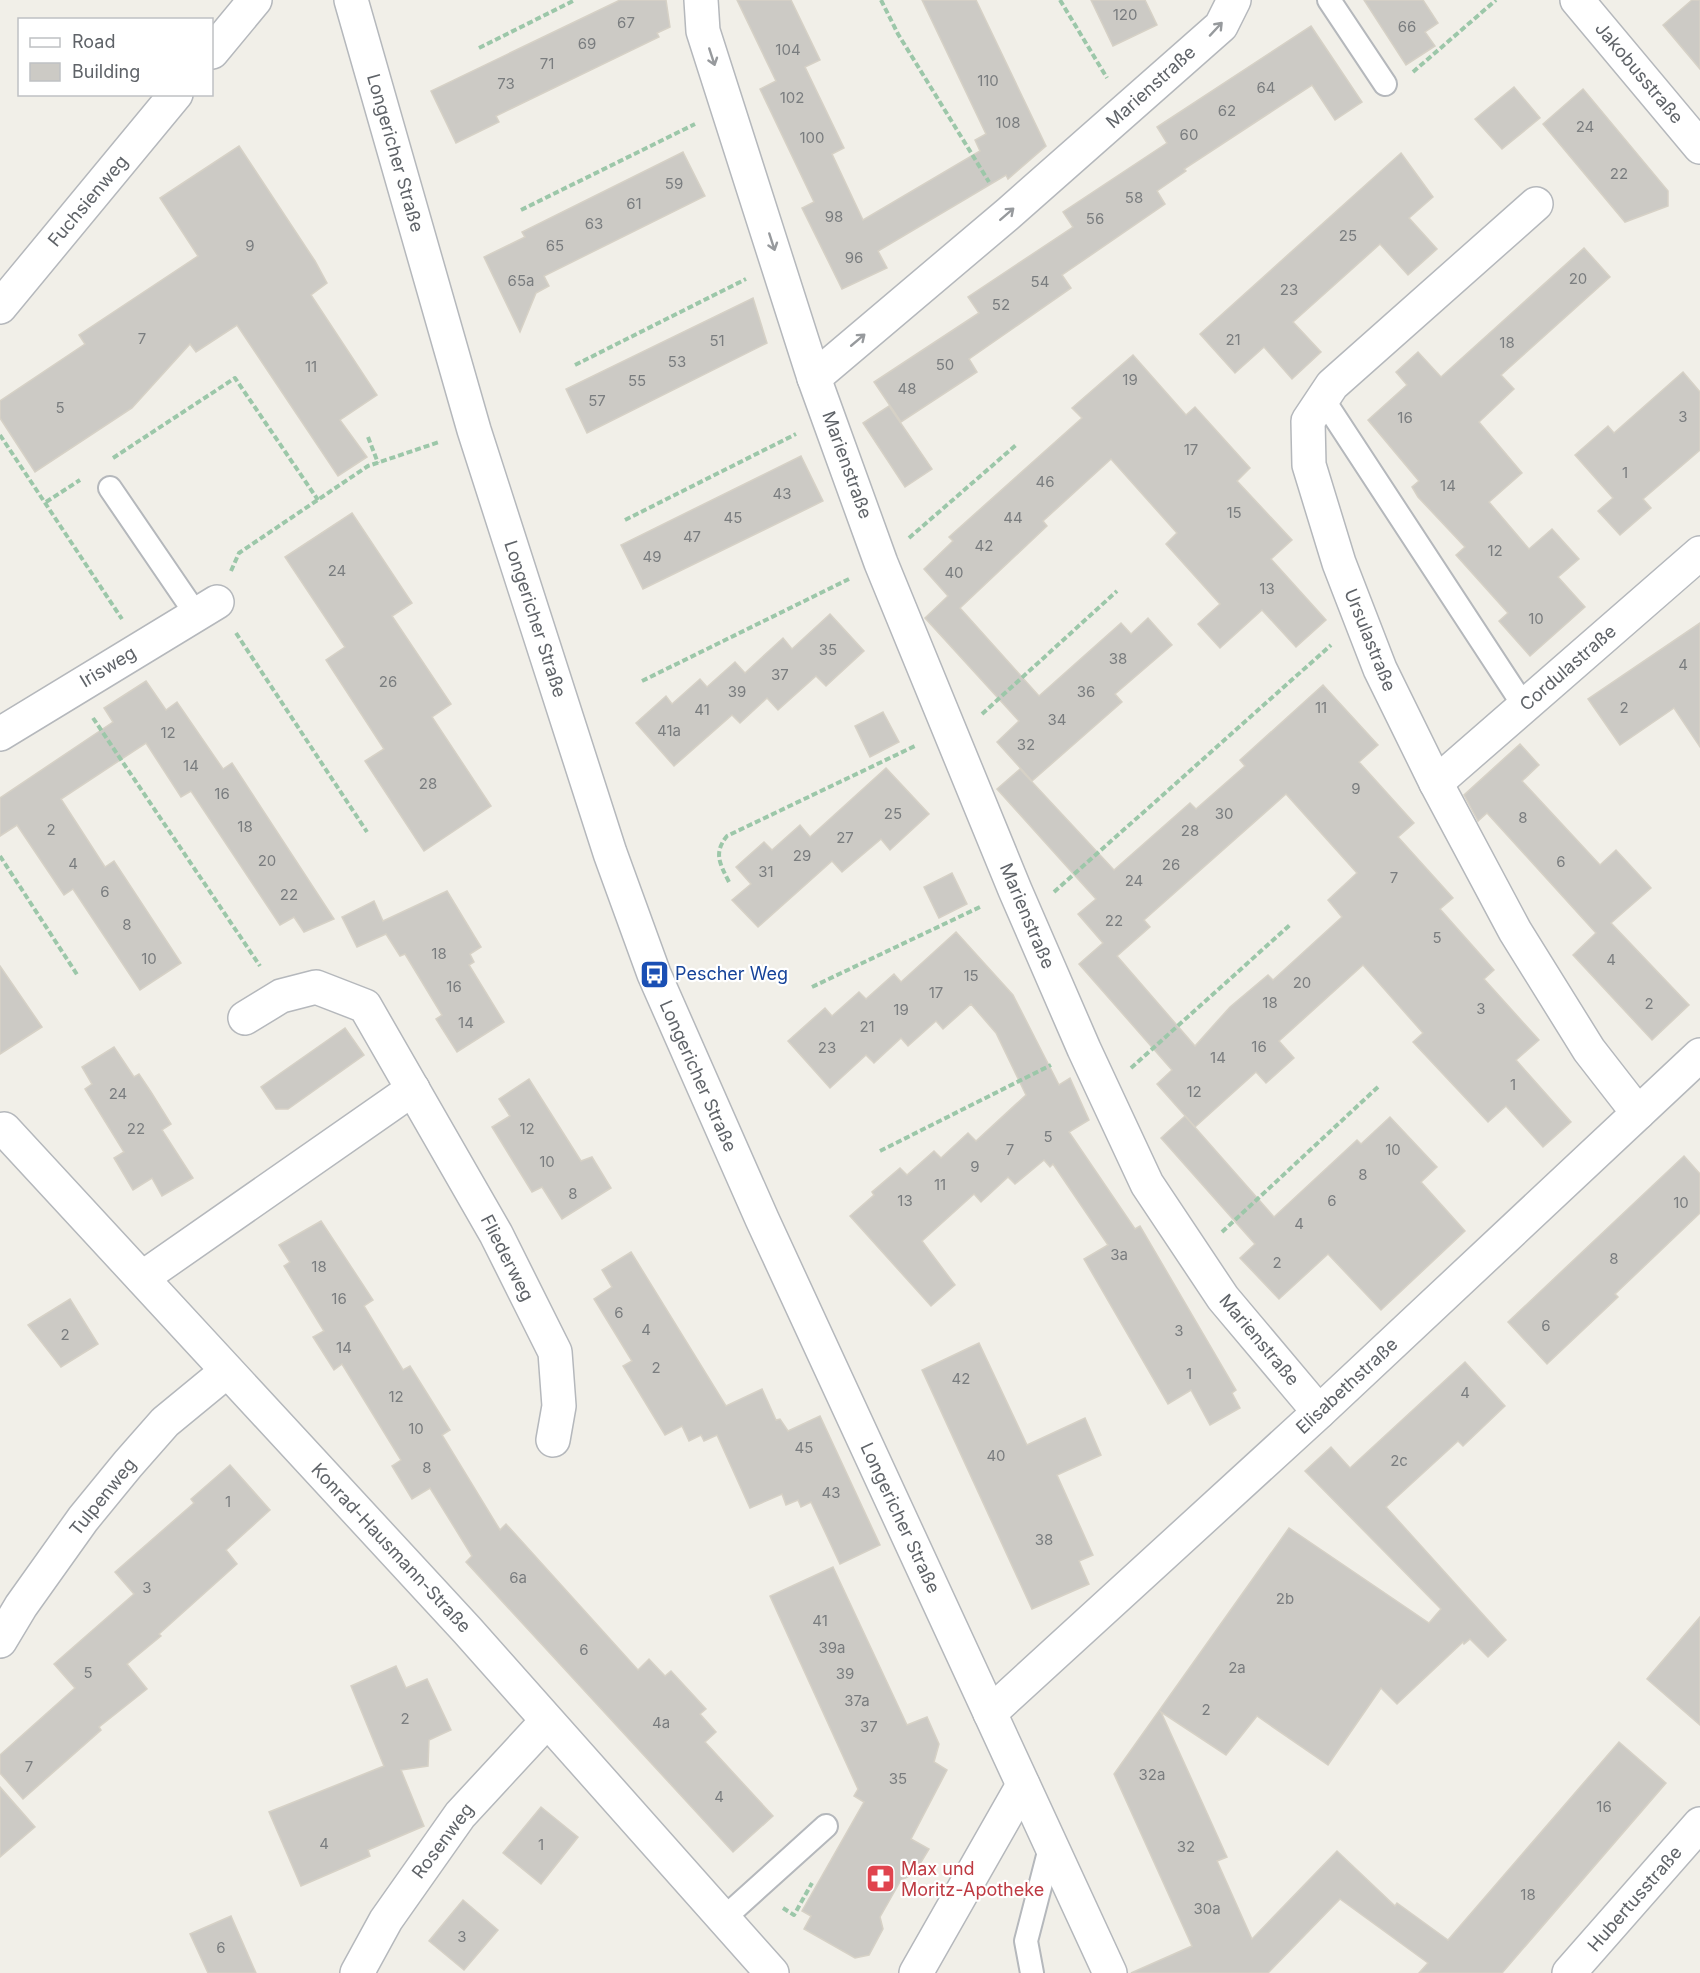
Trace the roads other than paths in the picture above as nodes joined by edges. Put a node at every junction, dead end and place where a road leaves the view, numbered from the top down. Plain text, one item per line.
1 (255, 0) edge
2 (351, 0) edge
3 (701, 0) edge
4 (1234, 0) edge
5 (1329, 0) edge
6 (1577, 0) edge
7 (213, 51) edge
8 (1385, 84) road end
9 (174, 96) edge
10 (1700, 147) edge
11 (1536, 204) dead end
12 (0, 307) edge
13 (814, 378) junction
14 (1323, 399) junction
15 (110, 488) dead end
16 (1700, 553) edge
17 (206, 608) joint
18 (1524, 706) junction
19 (0, 734) edge
20 (1436, 783) junction
21 (245, 1018) dead end
22 (1700, 1055) edge
23 (413, 1089) junction
24 (1638, 1113) junction
25 (3, 1129) dead end
26 (142, 1278) junction
27 (228, 1371) junction
28 (1319, 1412) junction
29 (553, 1440) dead end
30 (0, 1641) edge
31 (990, 1713) junction
32 (546, 1722) junction
33 (1023, 1785) junction
34 (1700, 1824) edge
35 (826, 1826) dead end
36 (1050, 1848) junction
37 (723, 1919) junction
38 (357, 1973) edge
39 (772, 1973) edge
40 (916, 1973) edge
41 (1032, 1973) edge
42 (1110, 1973) edge
43 (1569, 1973) edge

1 - 7 street
2 - 31 street, Longericher Straße
3 -> 13 street, Marienstraße
13 -> 4 street, Marienstraße
5 - 8 lane
6 - 10 street, Jakobusstraße
9 - 12 street, Fuchsienweg
11 - 14 street, Ursulastraße
13 - 28 street, Marienstraße
14 - 18 lane
14 - 20 street, Ursulastraße
15 - 17 lane
16 - 18 street, Cordulastraße
17 - 19 street, Irisweg
18 - 20 street, Cordulastraße
20 - 24 street, Ursulastraße
21 - 23 street, Fliederweg
22 - 24 street, Elisabethstraße
23 - 26 street
23 - 29 street, Fliederweg
24 - 28 street, Elisabethstraße
25 - 26 street, Konrad-Hausmann-Straße
26 - 27 street, Konrad-Hausmann-Straße
27 - 30 street, Tulpenweg
27 - 32 street, Konrad-Hausmann-Straße
28 - 31 street, Elisabethstraße
31 - 33 street, Longericher Straße
32 - 37 street, Konrad-Hausmann-Straße
32 - 38 street, Rosenweg
33 - 36 street, Longericher Straße
33 - 40 street
34 - 43 street, Hubertusstraße
35 - 37 lane
36 - 41 lane
36 - 42 street, Longericher Straße
37 - 39 street, Konrad-Hausmann-Straße

